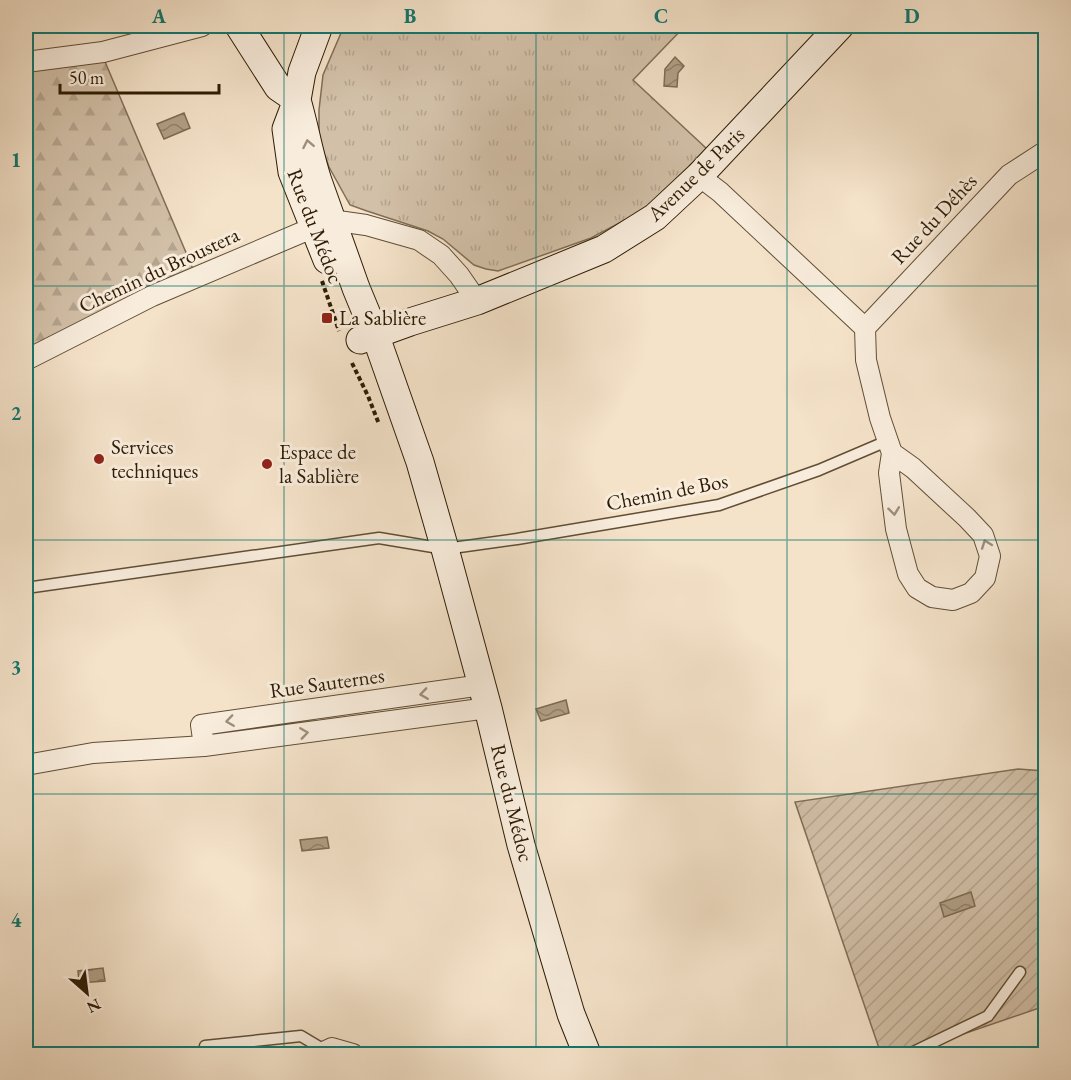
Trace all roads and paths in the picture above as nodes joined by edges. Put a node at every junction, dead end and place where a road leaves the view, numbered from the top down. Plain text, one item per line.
1 (202, 26) edge
2 (239, 26) edge
3 (319, 26) edge
4 (840, 26) edge
5 (26, 62) edge
6 (297, 100) junction
7 (1046, 151) edge
8 (699, 176) junction
9 (323, 224) junction
10 (477, 301) junction
11 (865, 328) junction
12 (374, 335) junction
13 (26, 360) edge
14 (890, 447) junction
15 (446, 549) junction
16 (26, 588) edge
17 (485, 697) junction
18 (26, 765) edge
19 (1020, 972) dead end
20 (205, 1046) dead end
21 (322, 1053) edge
22 (353, 1054) edge
23 (587, 1054) edge
24 (909, 1054) edge

1 - 5 street
2 - 6 street
3 - 6 street, Rue du Médoc
4 - 8 street, Avenue de Paris
6 - 9 street, Rue du Médoc
7 - 11 street, Rue du Déhès
8 - 10 street, Avenue de Paris
8 - 11 street
9 - 10 street
9 - 12 street, Rue du Médoc
9 - 13 street, Chemin du Broustera
10 - 12 street, Avenue de Paris
11 - 14 street
12 - 15 street, Rue du Médoc
14 -> 14 street
14 - 15 lane, Chemin de Bos
15 - 16 lane, Chemin de Bos
15 - 17 street, Rue du Médoc
17 - 18 street, Rue Sauternes
17 - 23 street, Rue du Médoc
19 - 24 lane
20 - 21 lane
21 - 22 street

